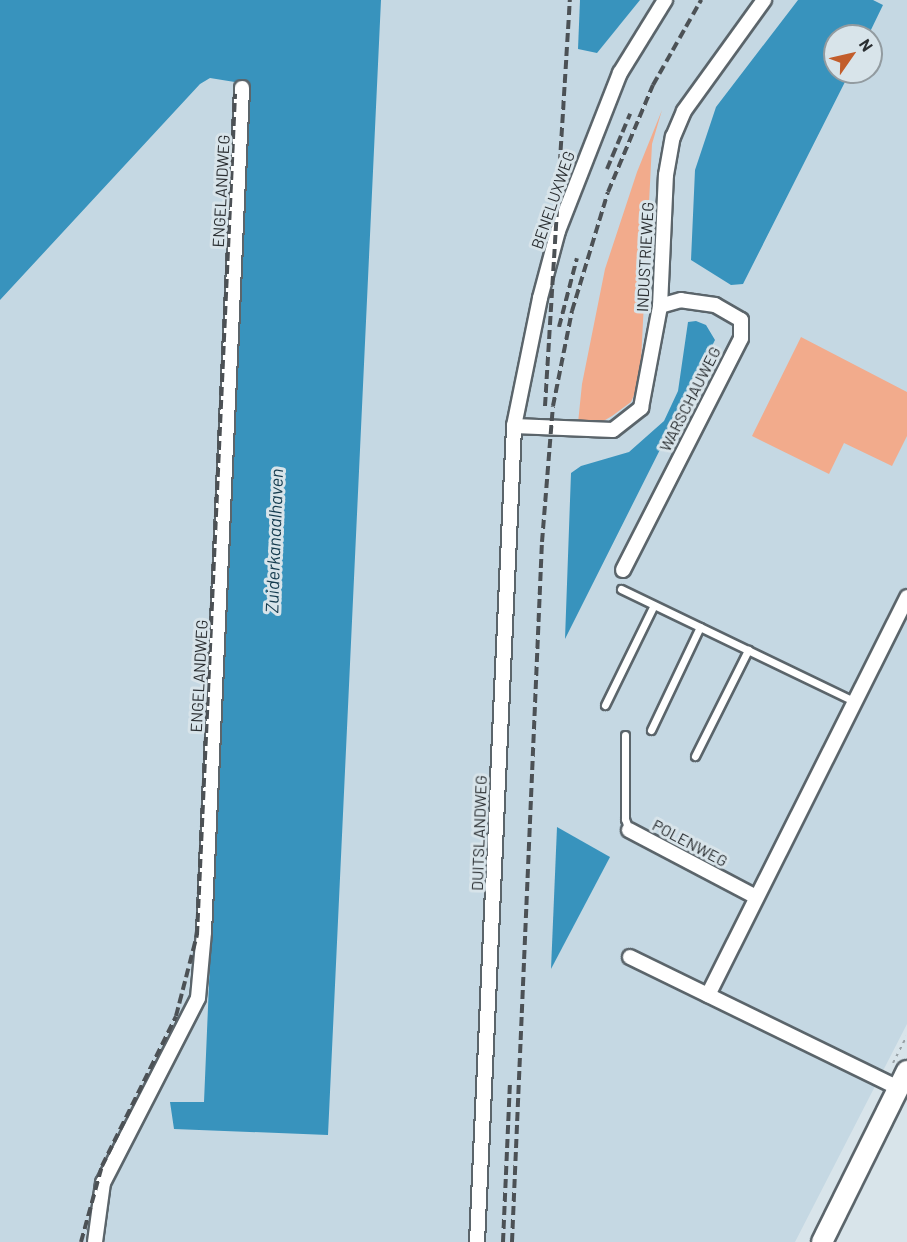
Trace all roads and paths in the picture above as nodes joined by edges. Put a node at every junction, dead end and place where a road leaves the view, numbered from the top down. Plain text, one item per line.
1 (665, 0) edge
2 (764, 0) edge
3 (242, 88) dead end
4 (660, 306) junction
5 (514, 426) junction
6 (623, 570) dead end
7 (621, 589) dead end
8 (907, 597) edge
9 (654, 605) junction
10 (700, 627) junction
11 (748, 650) junction
12 (854, 701) junction
13 (605, 705) dead end
14 (651, 730) dead end
15 (626, 735) dead end
16 (695, 756) dead end
17 (629, 830) joint
18 (756, 897) junction
19 (630, 957) dead end
20 (708, 995) junction
21 (902, 1080) edge
22 (95, 1242) edge
23 (477, 1242) edge
24 (822, 1242) edge

1 - 5 street, BENELUXWEG
2 - 4 street, INDUSTRIEWEG
3 - 22 street, ENGELANDWEG
4 - 5 street, INDUSTRIEWEG
4 - 6 street, WARSCHAUWEG
5 - 23 street, DUITSLANDWEG
7 - 9 lane
8 - 12 street
9 - 10 lane
9 - 13 lane
10 - 11 lane
10 - 14 lane
11 - 12 lane
11 - 16 lane
12 - 18 street
15 - 17 lane, POLENWEG
17 - 18 street, POLENWEG
18 - 20 street
19 - 20 street
20 - 21 street
21 - 24 main road

